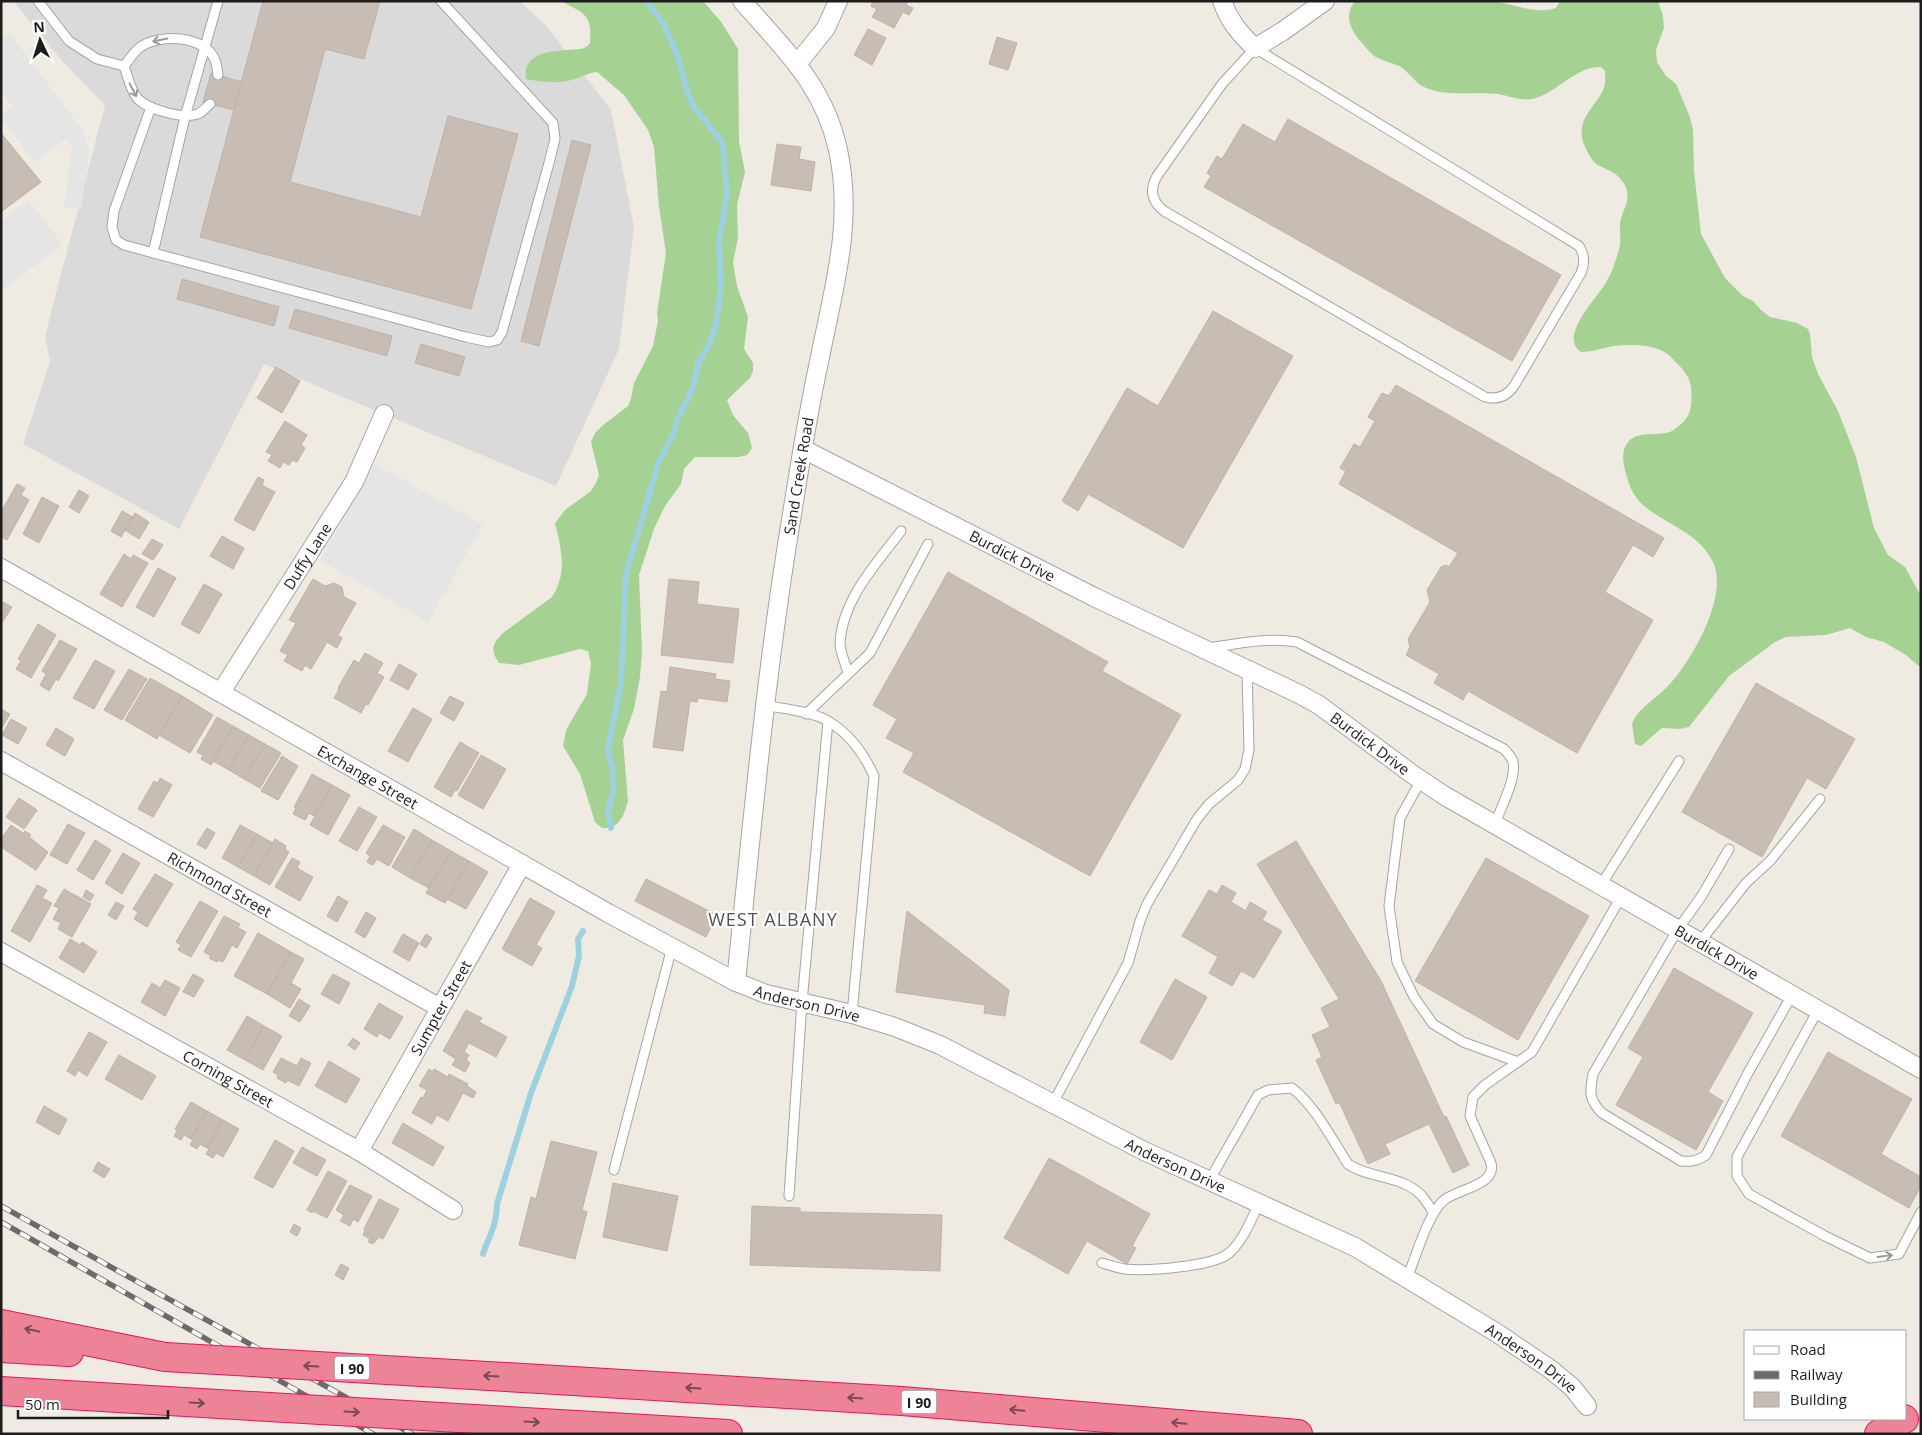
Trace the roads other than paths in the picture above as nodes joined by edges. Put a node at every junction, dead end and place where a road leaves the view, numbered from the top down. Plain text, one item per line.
1 (38, 1) edge
2 (218, 1) edge
3 (441, 1) edge
4 (742, 1) edge
5 (838, 1) edge
6 (1222, 1) edge
7 (1325, 1) edge
8 (204, 47) junction
9 (1255, 48) junction
10 (797, 64) junction
11 (124, 66) junction
12 (218, 75) dead end
13 (210, 104) dead end
14 (151, 107) junction
15 (186, 116) junction
16 (153, 253) junction
17 (384, 414) dead end
18 (803, 450) junction
19 (901, 531) dead end
20 (928, 544) dead end
21 (1, 568) edge
22 (1202, 648) junction
23 (1247, 669) junction
24 (848, 674) junction
25 (221, 692) junction
26 (765, 705) junction
27 (806, 714) junction
28 (828, 721) junction
29 (1, 761) edge
30 (1678, 761) dead end
31 (1421, 780) junction
32 (1820, 799) dead end
33 (1495, 824) junction
34 (1729, 849) dead end
35 (522, 864) junction
36 (1601, 885) junction
37 (1621, 897) junction
38 (1678, 929) junction
39 (1700, 942) junction
40 (672, 946) junction
41 (1, 952) edge
42 (736, 982) junction
43 (1792, 995) junction
44 (802, 1002) junction
45 (440, 1008) junction
46 (1818, 1010) junction
47 (852, 1014) junction
48 (1518, 1062) junction
49 (1921, 1069) edge
50 (1053, 1104) junction
51 (359, 1151) junction
52 (614, 1170) dead end
53 (1209, 1181) junction
54 (789, 1196) dead end
55 (1259, 1204) junction
56 (452, 1210) dead end
57 (1433, 1212) junction
58 (1921, 1212) edge
59 (1102, 1263) dead end
60 (1407, 1278) junction
61 (1, 1324) edge
62 (1, 1348) edge
63 (165, 1357) junction
64 (1, 1391) edge
65 (1, 1397) edge
66 (96, 1397) junction
67 (1921, 1405) edge
68 (1587, 1406) dead end
69 (1907, 1416) edge
70 (1902, 1420) edge
71 (728, 1434) edge
72 (1298, 1434) edge
73 (1879, 1434) edge

1 - 11 lane
2 - 8 lane
3 - 16 lane
4 - 10 street, Sand Creek Road
5 - 10 street
6 - 9 street
7 - 9 street
8 -> 11 lane
8 - 12 lane
8 - 15 lane
9 - 9 lane
10 - 18 street, Sand Creek Road
11 -> 14 lane
13 - 15 lane
14 - 15 lane
14 - 16 lane
15 - 16 lane
17 - 25 street, Duffy Lane
18 - 22 street, Burdick Drive
18 - 26 street, Sand Creek Road
19 - 24 lane
20 - 24 lane
21 - 25 street, Exchange Street
22 - 23 street, Burdick Drive
22 - 33 lane
23 - 31 street, Burdick Drive
23 - 50 lane
24 - 27 lane
25 - 35 street, Exchange Street
26 - 27 lane
26 - 42 street, Sand Creek Road
27 - 28 lane
28 - 44 lane
28 - 47 lane
29 - 45 street, Richmond Street
30 - 36 lane
31 - 33 street, Burdick Drive
31 - 48 lane
32 - 39 lane
33 - 36 street, Burdick Drive
34 - 38 lane
35 - 40 street, Exchange Street
35 - 45 street, Sumpter Street
36 - 37 street, Burdick Drive
37 - 38 street, Burdick Drive
37 - 48 lane
38 - 39 street, Burdick Drive
38 - 43 lane
39 - 43 street, Burdick Drive
40 - 42 street, Exchange Street
40 - 52 lane
41 - 51 street, Corning Street
42 - 44 street, Anderson Drive
43 - 46 street, Burdick Drive
44 - 47 street, Anderson Drive
44 - 54 lane
45 - 51 street, Sumpter Street
46 - 49 street, Burdick Drive
46 -> 58 lane
47 - 50 street, Anderson Drive
48 - 57 lane
50 - 53 street, Anderson Drive
51 - 56 street, Corning Street
53 - 55 street, Anderson Drive
53 - 57 lane
55 - 59 lane
55 - 60 street, Anderson Drive
57 - 60 lane
60 - 68 street, Anderson Drive
63 -> 61 highway
62 - 63 highway, I 90
72 -> 63 highway, I 90, bridge
64 - 66 highway
65 - 66 highway
66 -> 71 highway, bridge
67 - 69 highway
70 - 73 highway

